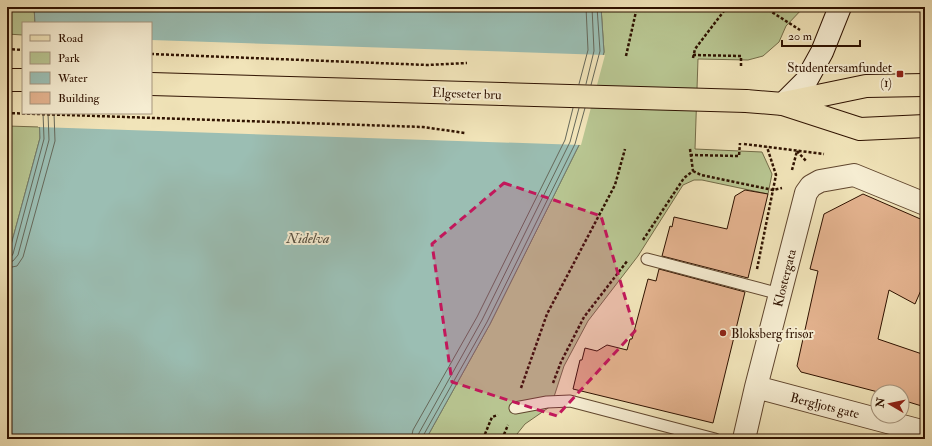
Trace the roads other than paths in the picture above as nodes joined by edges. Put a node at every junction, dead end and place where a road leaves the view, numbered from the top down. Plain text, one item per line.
1 (840, 7) edge
2 (7, 80) edge
3 (22, 80) edge
4 (152, 84) edge
5 (925, 85) edge
6 (783, 104) junction
7 (925, 126) edge
8 (925, 204) edge
9 (647, 260) dead end
10 (780, 294) junction
11 (756, 388) junction
12 (515, 408) road end
13 (919, 433) edge
14 (715, 439) edge
15 (744, 439) edge

1 - 6 street
2 - 3 main road
4 - 6 main road, Elgeseter bru, bridge
5 - 6 main road
6 - 7 main road
8 - 10 street, Klostergata
9 - 10 lane
10 - 11 street, Klostergata
11 - 13 street, Bergljots gate
11 - 15 street, Klostergata
12 - 14 lane

